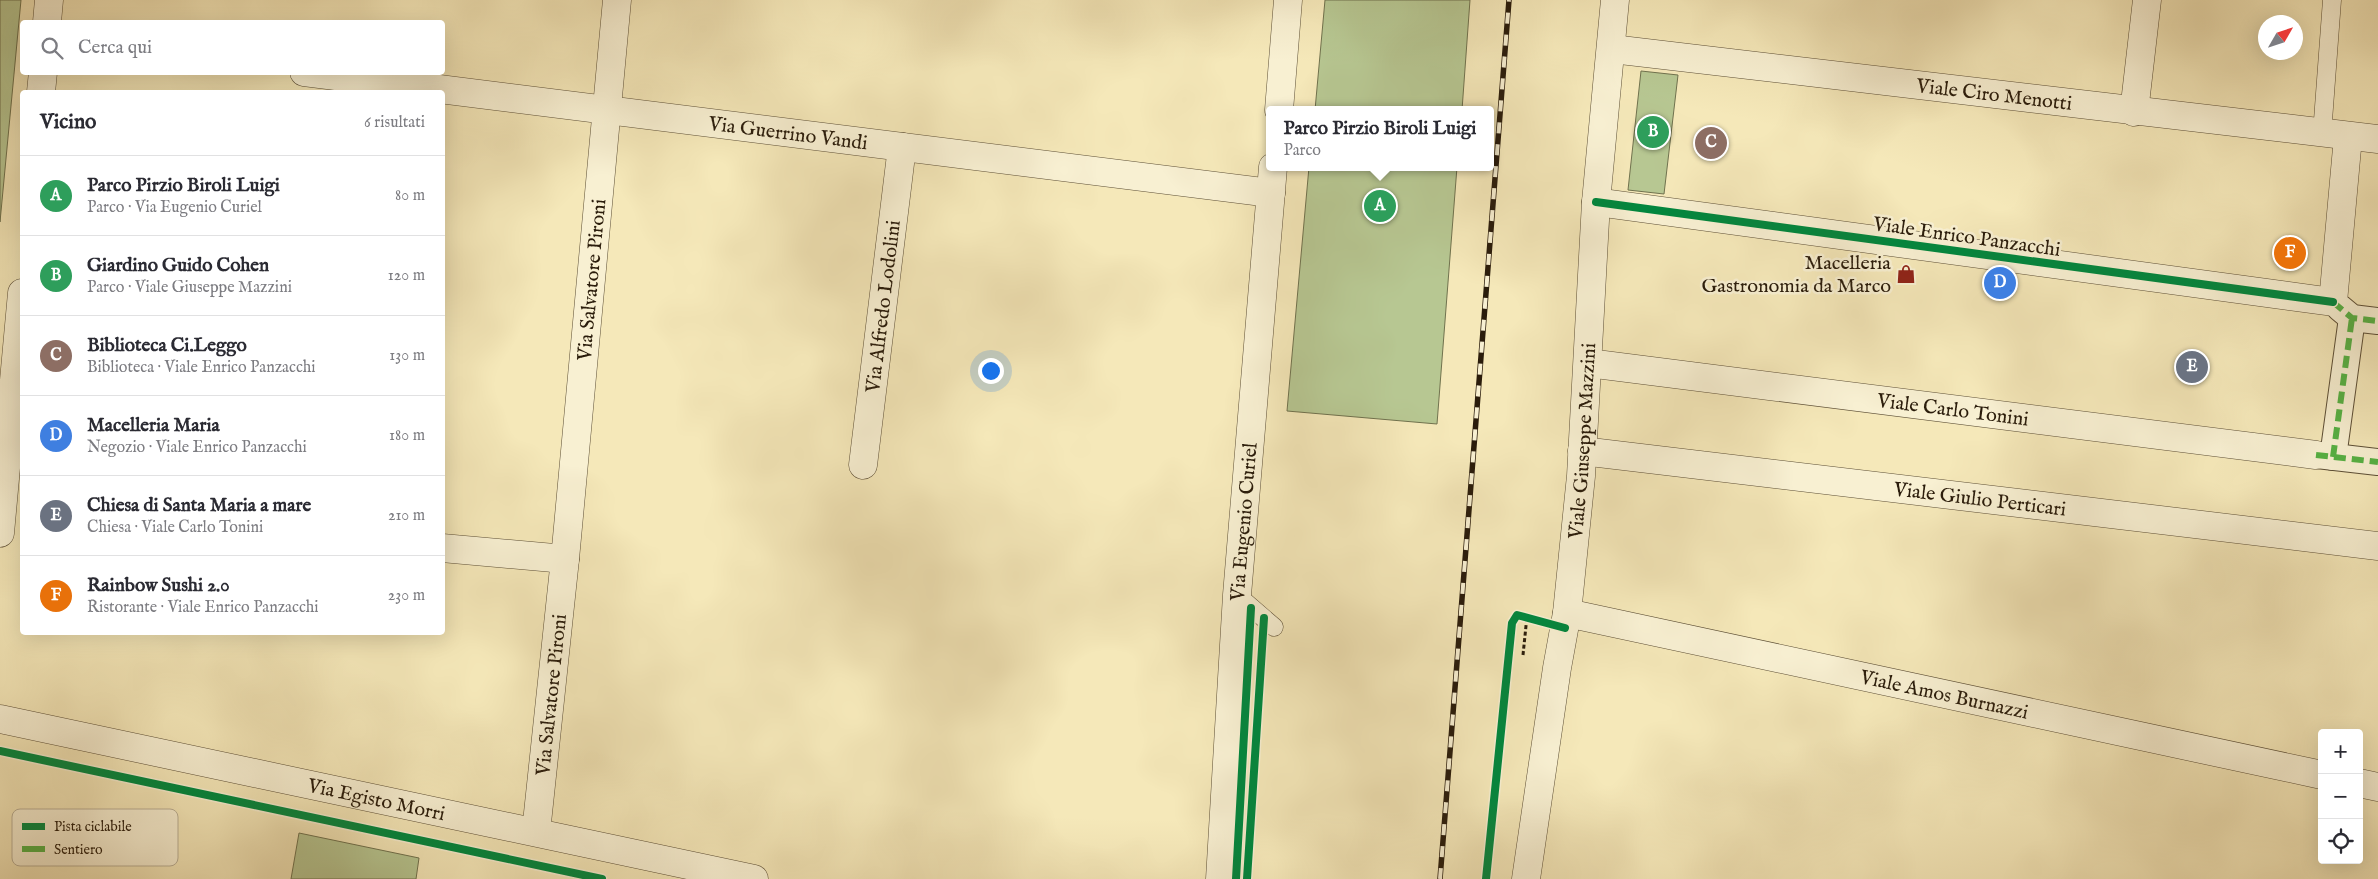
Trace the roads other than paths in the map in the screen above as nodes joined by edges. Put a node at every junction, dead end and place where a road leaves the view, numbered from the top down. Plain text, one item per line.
1 (49, 0) edge
2 (617, 0) edge
3 (1288, 0) edge
4 (1616, 0) edge
5 (2147, 0) edge
6 (2332, 0) edge
7 (47, 20) edge
8 (1612, 49) junction
9 (43, 75) edge
10 (328, 75) edge
11 (41, 90) edge
12 (1279, 106) edge
13 (606, 110) junction
14 (2134, 112) junction
15 (2335, 136) junction
16 (2378, 139) edge
17 (902, 147) junction
18 (1272, 180) edge
19 (1596, 202) junction
20 (20, 306) edge
21 (2343, 310) junction
22 (2378, 321) edge
23 (1588, 363) junction
24 (6, 398) edge
25 (1582, 451) junction
26 (2324, 456) junction
27 (2378, 462) edge
28 (862, 465) dead end
29 (0, 533) edge
30 (2378, 546) edge
31 (445, 548) edge
32 (565, 559) junction
33 (1237, 595) junction
34 (1566, 620) junction
35 (1274, 627) dead end
36 (0, 719) edge
37 (2318, 774) edge
38 (2363, 784) edge
39 (2378, 787) edge
40 (536, 832) junction
41 (754, 879) edge
42 (1220, 879) edge
43 (1526, 879) edge

1 - 7 street
2 - 13 street, Via Salvatore Pironi
3 - 12 street
4 - 8 street, Viale Giuseppe Mazzini
5 - 14 street
6 - 15 lane
8 - 14 street, Viale Ciro Menotti
8 - 19 street, Viale Giuseppe Mazzini
9 - 11 street
10 - 13 street, Via Guerrino Vandi
13 - 17 street, Via Guerrino Vandi
13 - 32 street, Via Salvatore Pironi
14 - 15 street, Viale Ciro Menotti
15 - 16 street, Viale Ciro Menotti
15 - 21 street
17 - 18 street, Via Guerrino Vandi
17 - 28 street, Via Alfredo Lodolini
18 - 33 street, Via Eugenio Curiel
19 - 21 street, Viale Enrico Panzacchi
19 - 23 street, Viale Giuseppe Mazzini
20 - 24 street
21 - 22 street
21 - 26 street
23 - 25 street, Viale Giuseppe Mazzini
23 - 26 street, Viale Carlo Tonini
24 - 29 street
25 - 30 street, Viale Giulio Perticari
25 - 34 street, Viale Giuseppe Mazzini
26 - 27 street
31 - 32 street
32 - 40 street, Via Salvatore Pironi
33 - 35 lane
33 - 42 street, Via Eugenio Curiel
34 - 37 street, Viale Amos Burnazzi
34 - 43 street, Viale Giuseppe Mazzini
36 - 40 street, Via Egisto Morri
38 - 39 street
40 - 41 street, Via Egisto Morri

